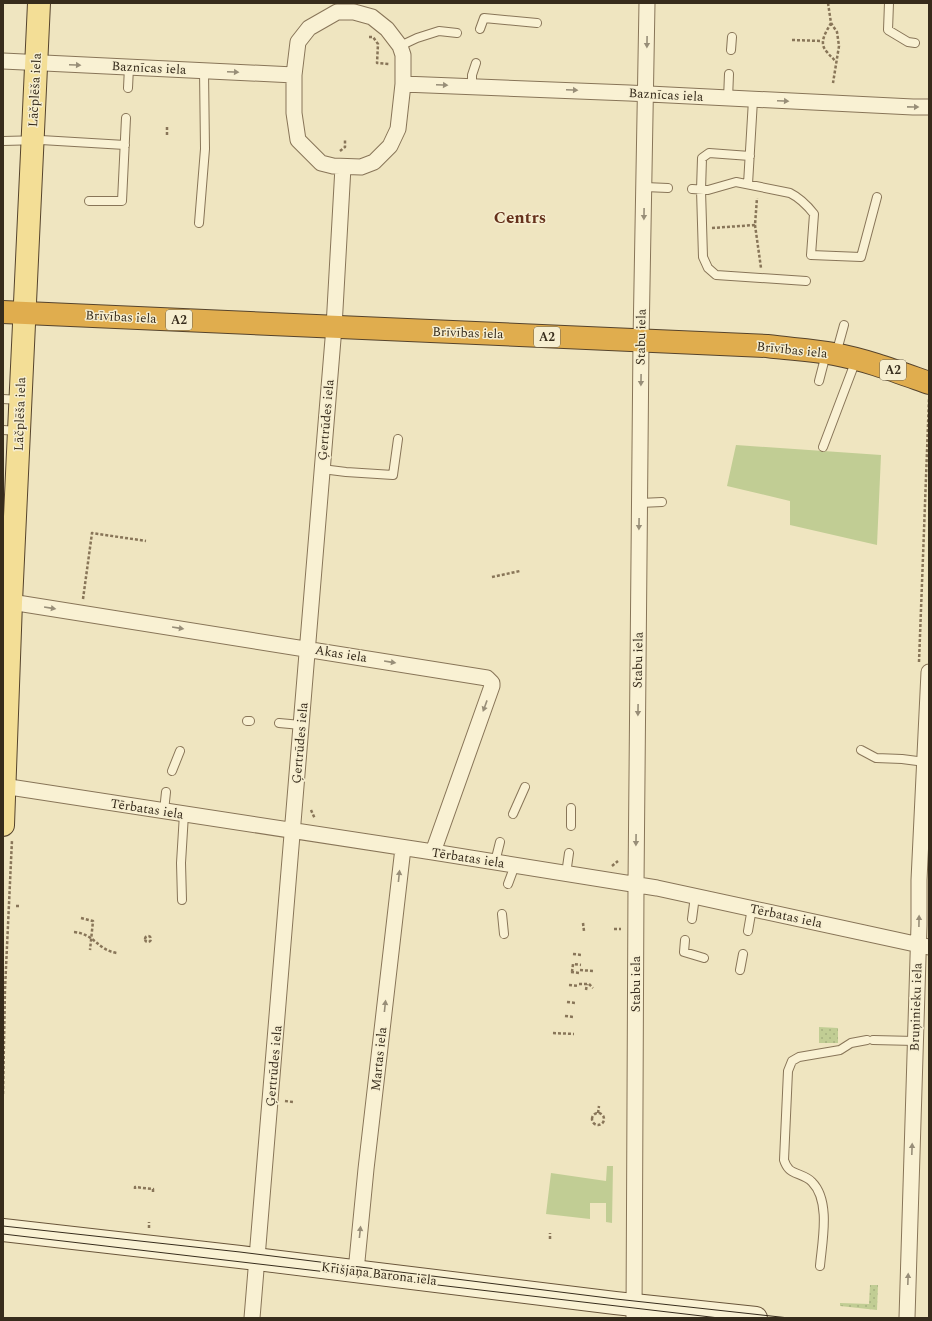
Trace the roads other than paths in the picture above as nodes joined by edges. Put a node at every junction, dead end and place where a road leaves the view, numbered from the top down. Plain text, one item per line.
1 (39, 3) edge
2 (647, 3) edge
3 (889, 3) edge
4 (354, 7) edge
5 (537, 22) dead end
6 (480, 29) dead end
7 (457, 33) dead end
8 (732, 37) dead end
9 (915, 43) dead end
10 (400, 46) junction
11 (731, 50) dead end
12 (3, 61) edge
13 (36, 63) junction
14 (476, 63) dead end
15 (129, 67) junction
16 (204, 71) junction
17 (729, 74) dead end
18 (294, 75) junction
19 (403, 84) junction
20 (472, 86) junction
21 (128, 88) dead end
22 (646, 94) junction
23 (728, 98) junction
24 (753, 100) junction
25 (929, 107) edge
26 (126, 118) dead end
27 (32, 140) junction
28 (3, 141) edge
29 (125, 145) junction
30 (750, 156) junction
31 (343, 167) junction
32 (748, 184) junction
33 (644, 187) junction
34 (668, 188) dead end
35 (696, 189) junction
36 (877, 197) dead end
37 (89, 201) dead end
38 (199, 223) dead end
39 (806, 281) dead end
40 (14, 312) edge
41 (844, 325) dead end
42 (334, 327) junction
43 (641, 341) junction
44 (839, 356) junction
45 (819, 381) dead end
46 (929, 383) edge
47 (12, 399) edge
48 (11, 430) edge
49 (398, 439) dead end
50 (823, 447) dead end
51 (322, 469) junction
52 (662, 502) dead end
53 (640, 503) junction
54 (11, 602) junction
55 (307, 649) junction
56 (929, 672) edge
57 (280, 723) dead end
58 (301, 725) junction
59 (861, 750) dead end
60 (180, 752) dead end
61 (925, 762) junction
62 (172, 771) dead end
63 (4, 786) edge
64 (525, 787) dead end
65 (166, 792) dead end
66 (571, 808) dead end
67 (164, 811) junction
68 (184, 814) junction
69 (513, 814) dead end
70 (3, 825) edge
71 (571, 826) dead end
72 (293, 832) junction
73 (500, 842) dead end
74 (403, 848) junction
75 (433, 852) junction
76 (569, 853) dead end
77 (495, 862) junction
78 (515, 865) junction
79 (566, 874) junction
80 (508, 884) dead end
81 (636, 885) junction
82 (695, 896) junction
83 (182, 900) dead end
84 (752, 908) junction
85 (502, 914) dead end
86 (692, 919) dead end
87 (748, 931) dead end
88 (504, 934) dead end
89 (685, 940) dead end
90 (924, 946) edge
91 (744, 954) dead end
92 (704, 958) dead end
93 (740, 970) dead end
94 (915, 1041) junction
95 (3, 1230) edge
96 (257, 1259) junction
97 (820, 1266) dead end
98 (356, 1271) junction
99 (634, 1311) edge
100 (252, 1318) edge
101 (756, 1318) edge
102 (907, 1318) edge

1 - 13 main road, Lāčplēša iela
2 -> 22 street, Stabu iela
3 - 9 lane
4 - 10 street
4 - 18 street
5 - 6 lane
7 - 10 lane
8 - 11 lane
10 - 19 street
12 - 13 street, Baznīcas iela
13 -> 15 street, Baznīcas iela
13 - 27 main road, Lāčplēša iela
14 - 20 lane
15 - 16 street, Baznīcas iela
15 - 21 lane
16 -> 18 street, Baznīcas iela
16 - 38 lane
17 - 23 lane
18 - 31 street
19 -> 20 street, Baznīcas iela
19 - 31 street
20 -> 22 street, Baznīcas iela
22 - 23 street, Baznīcas iela
22 - 33 street, Stabu iela
23 - 24 street, Baznīcas iela
24 -> 25 street, Baznīcas iela
24 - 30 lane
26 - 29 lane
27 - 28 lane
27 - 29 lane
27 - 40 main road, Lāčplēša iela
29 - 37 lane
30 - 32 lane
30 - 35 lane
31 - 42 street, Ģertrūdes iela
32 - 35 lane
32 - 36 lane
33 - 34 lane
33 -> 43 street, Stabu iela
35 - 39 lane
40 - 42 highway, Brīvības iela / A2
40 - 47 main road, Lāčplēša iela
41 - 44 lane
42 - 43 highway, Brīvības iela / A2
42 - 51 street, Ģertrūdes iela
43 - 44 highway, Brīvības iela / A2
43 -> 53 street, Stabu iela
44 - 45 lane
44 - 46 highway, Brīvības iela / A2
44 - 50 lane
47 - 48 main road, Lāčplēša iela
48 - 54 main road, Lāčplēša iela
49 - 51 lane
51 - 55 street, Ģertrūdes iela
52 - 53 lane
53 -> 81 street, Stabu iela
54 -> 55 street, Akas iela
54 - 63 main road, Lāčplēša iela
55 - 58 street, Ģertrūdes iela
55 -> 75 street, Akas iela
56 - 61 street, Bruņinieku iela
57 - 58 lane
58 - 72 street, Ģertrūdes iela
59 - 61 lane
60 - 62 lane
90 -> 61 street, Bruņinieku iela
63 - 67 street, Tērbatas iela
63 - 70 main road, Lāčplēša iela
64 - 69 lane
65 - 67 lane
66 - 71 lane
67 - 68 street, Tērbatas iela
68 - 72 street, Tērbatas iela
68 - 83 lane
72 - 74 street, Tērbatas iela
72 - 96 street, Ģertrūdes iela
73 - 77 lane
74 - 75 street, Tērbatas iela
98 -> 74 street, Martas iela
75 - 77 street, Tērbatas iela
76 - 79 lane
77 - 78 street, Tērbatas iela
78 - 79 street, Tērbatas iela
78 - 80 lane
79 - 81 street, Tērbatas iela
81 - 82 street, Tērbatas iela
81 - 99 street, Stabu iela
82 - 84 street, Tērbatas iela
82 - 86 lane
84 - 87 lane
84 - 90 street, Tērbatas iela
85 - 88 lane
89 - 92 lane
90 - 94 street, Bruņinieku iela
91 - 93 lane
94 - 97 lane
102 -> 94 street, Bruņinieku iela
95 - 96 street, Krišjāņa Barona iela
96 - 98 street, Krišjāņa Barona iela
96 - 100 street, Ģertrūdes iela
98 - 99 street, Krišjāņa Barona iela
99 - 101 street, Krišjāņa Barona iela

